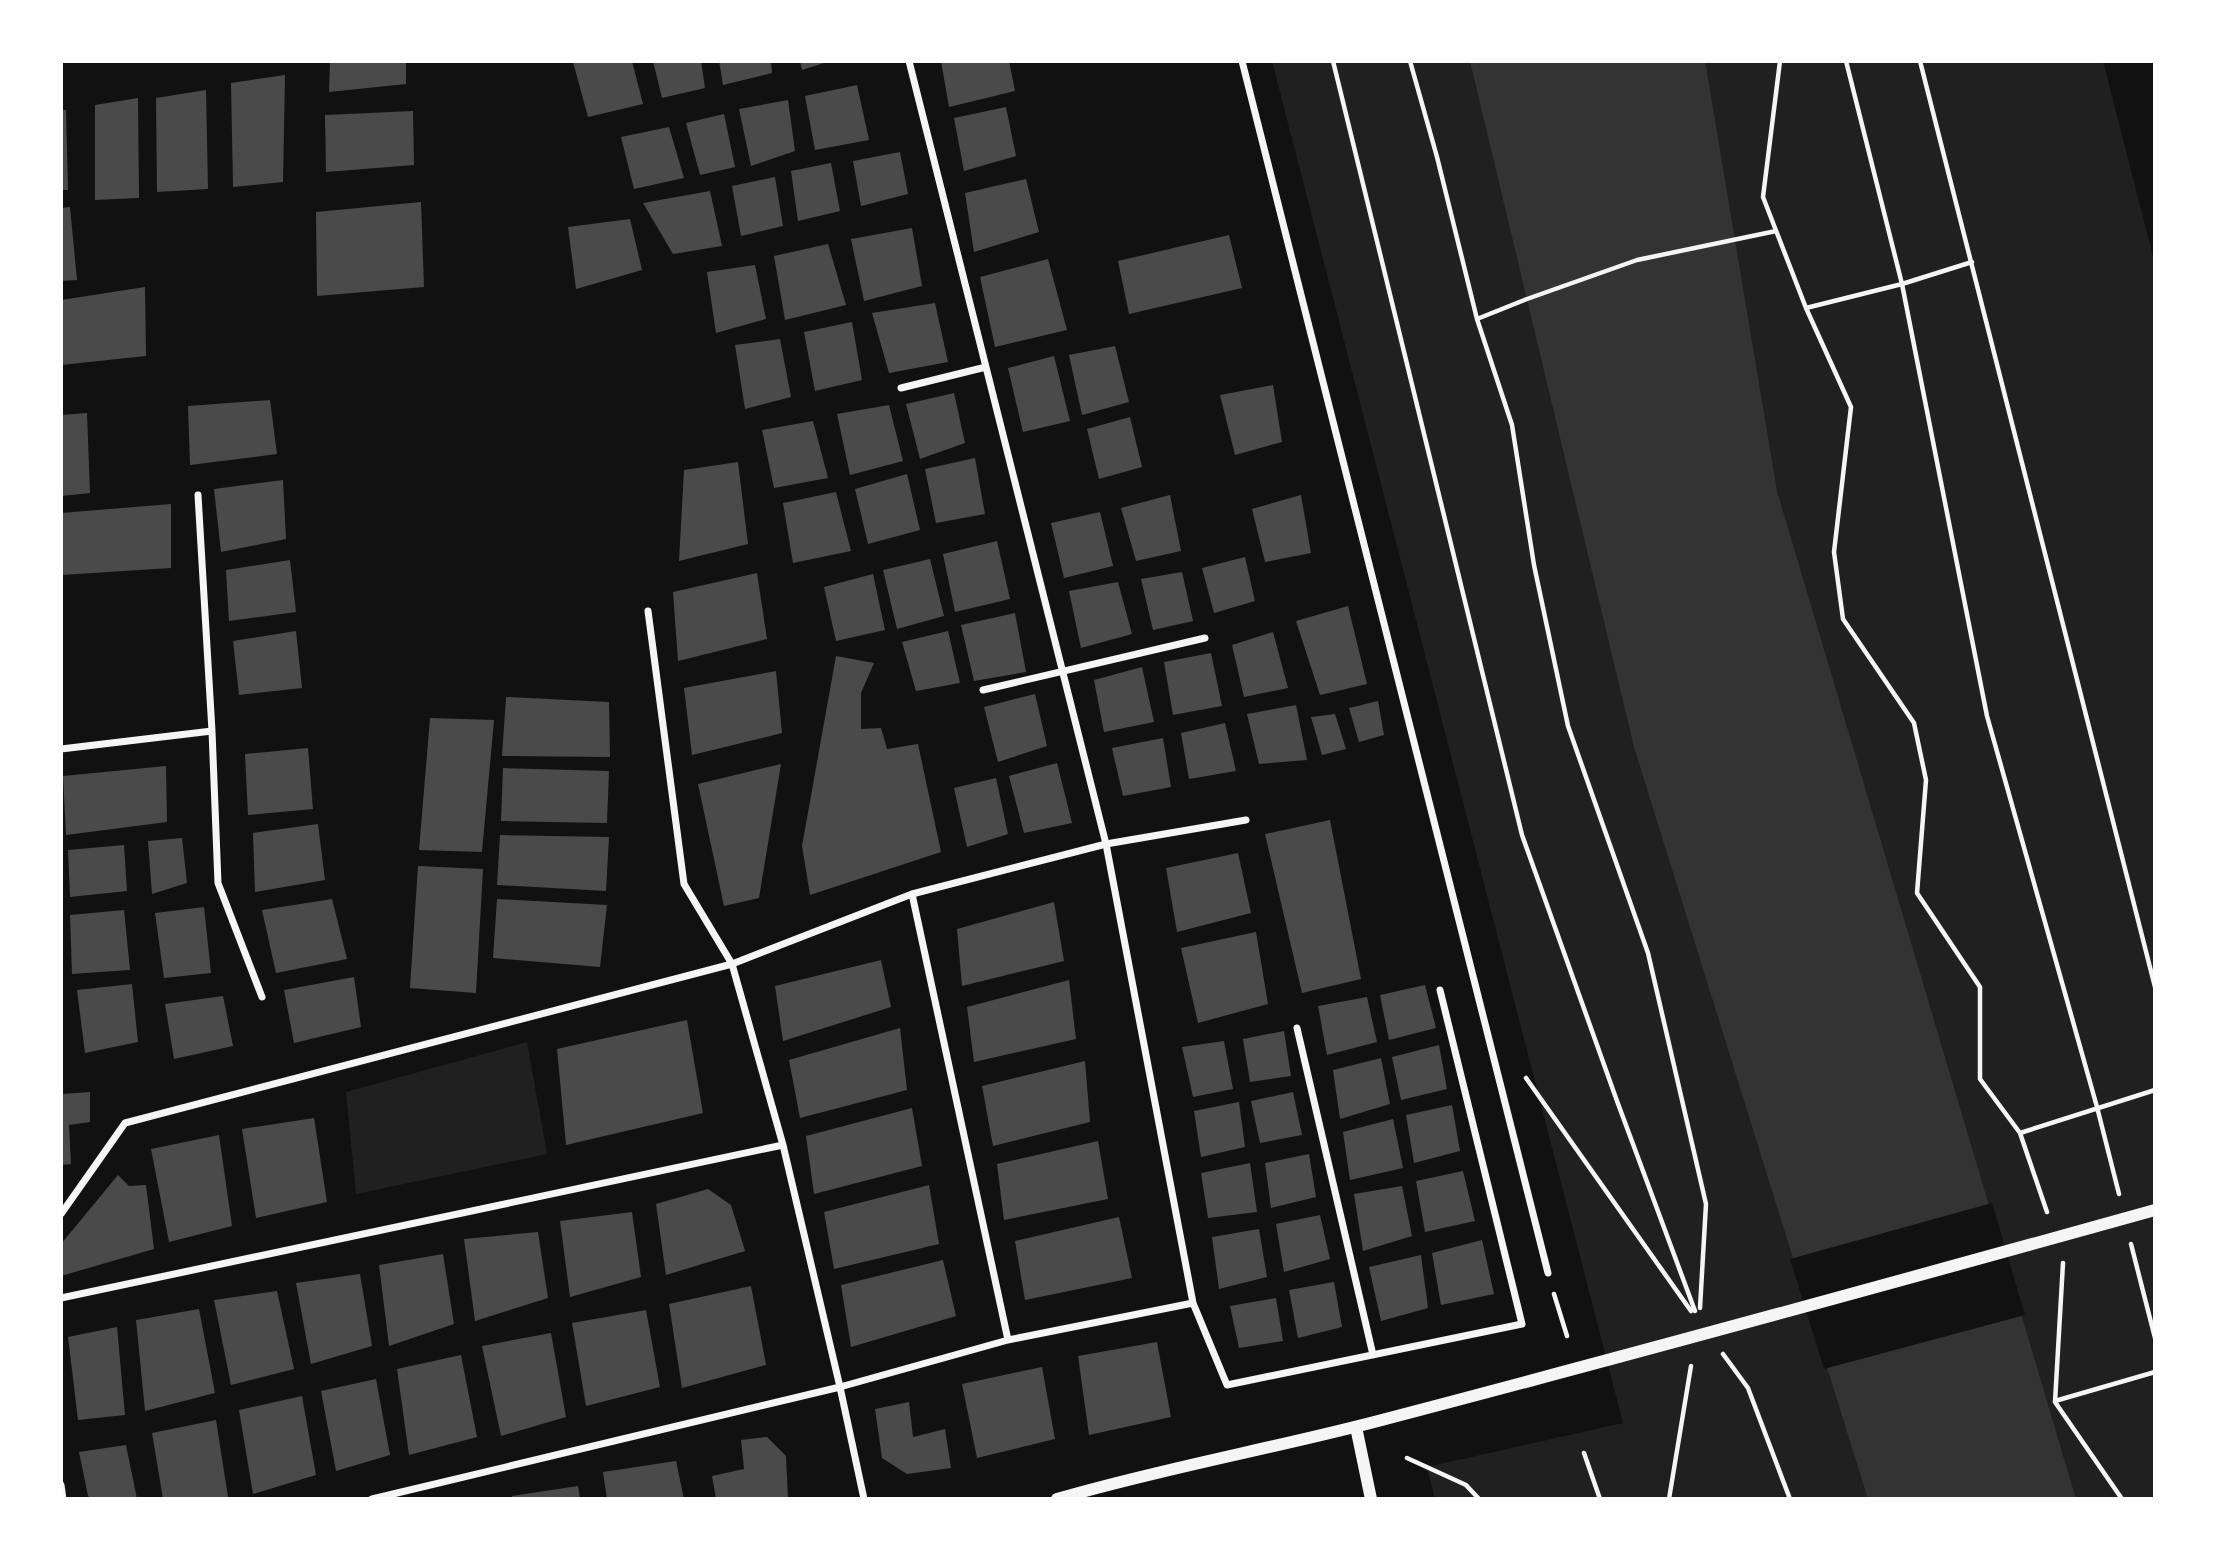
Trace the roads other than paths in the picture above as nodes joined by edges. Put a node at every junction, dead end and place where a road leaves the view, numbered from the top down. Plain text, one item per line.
1 (909, 61) edge
2 (1242, 61) edge
3 (986, 367) junction
4 (901, 388) dead end
5 (198, 495) dead end
6 (648, 611) dead end
7 (1205, 638) dead end
8 (1063, 672) junction
9 (983, 690) dead end
10 (212, 731) junction
11 (61, 749) edge
12 (1246, 820) dead end
13 (1106, 844) junction
14 (912, 894) junction
15 (732, 964) junction
16 (1440, 990) dead end
17 (262, 997) dead end
18 (1297, 1028) dead end
19 (783, 1145) junction
20 (2155, 1210) edge
21 (61, 1214) edge
22 (1548, 1273) road end
23 (61, 1298) edge
24 (1193, 1303) junction
25 (1007, 1340) junction
26 (1373, 1355) junction
27 (840, 1387) junction
28 (1356, 1427) junction
29 (61, 1485) edge
30 (63, 1499) edge
31 (372, 1499) edge
32 (864, 1499) edge
33 (1056, 1499) edge
34 (1371, 1499) edge

1 - 3 street
2 - 22 street
3 - 4 street
3 - 8 street
5 - 10 street
6 - 15 street
7 - 8 street
8 - 9 street
8 - 13 street
10 - 11 street
10 - 17 street
12 - 13 street
13 - 14 street
13 - 24 street
14 - 15 street
14 - 25 street
15 - 19 street
15 - 21 street
16 - 26 street
18 - 26 street
19 - 23 street
19 - 27 street
20 - 28 street
24 - 25 street
24 - 26 street
25 - 27 street
27 - 31 street
27 - 32 street
28 - 33 street
28 - 34 street
29 - 30 street

